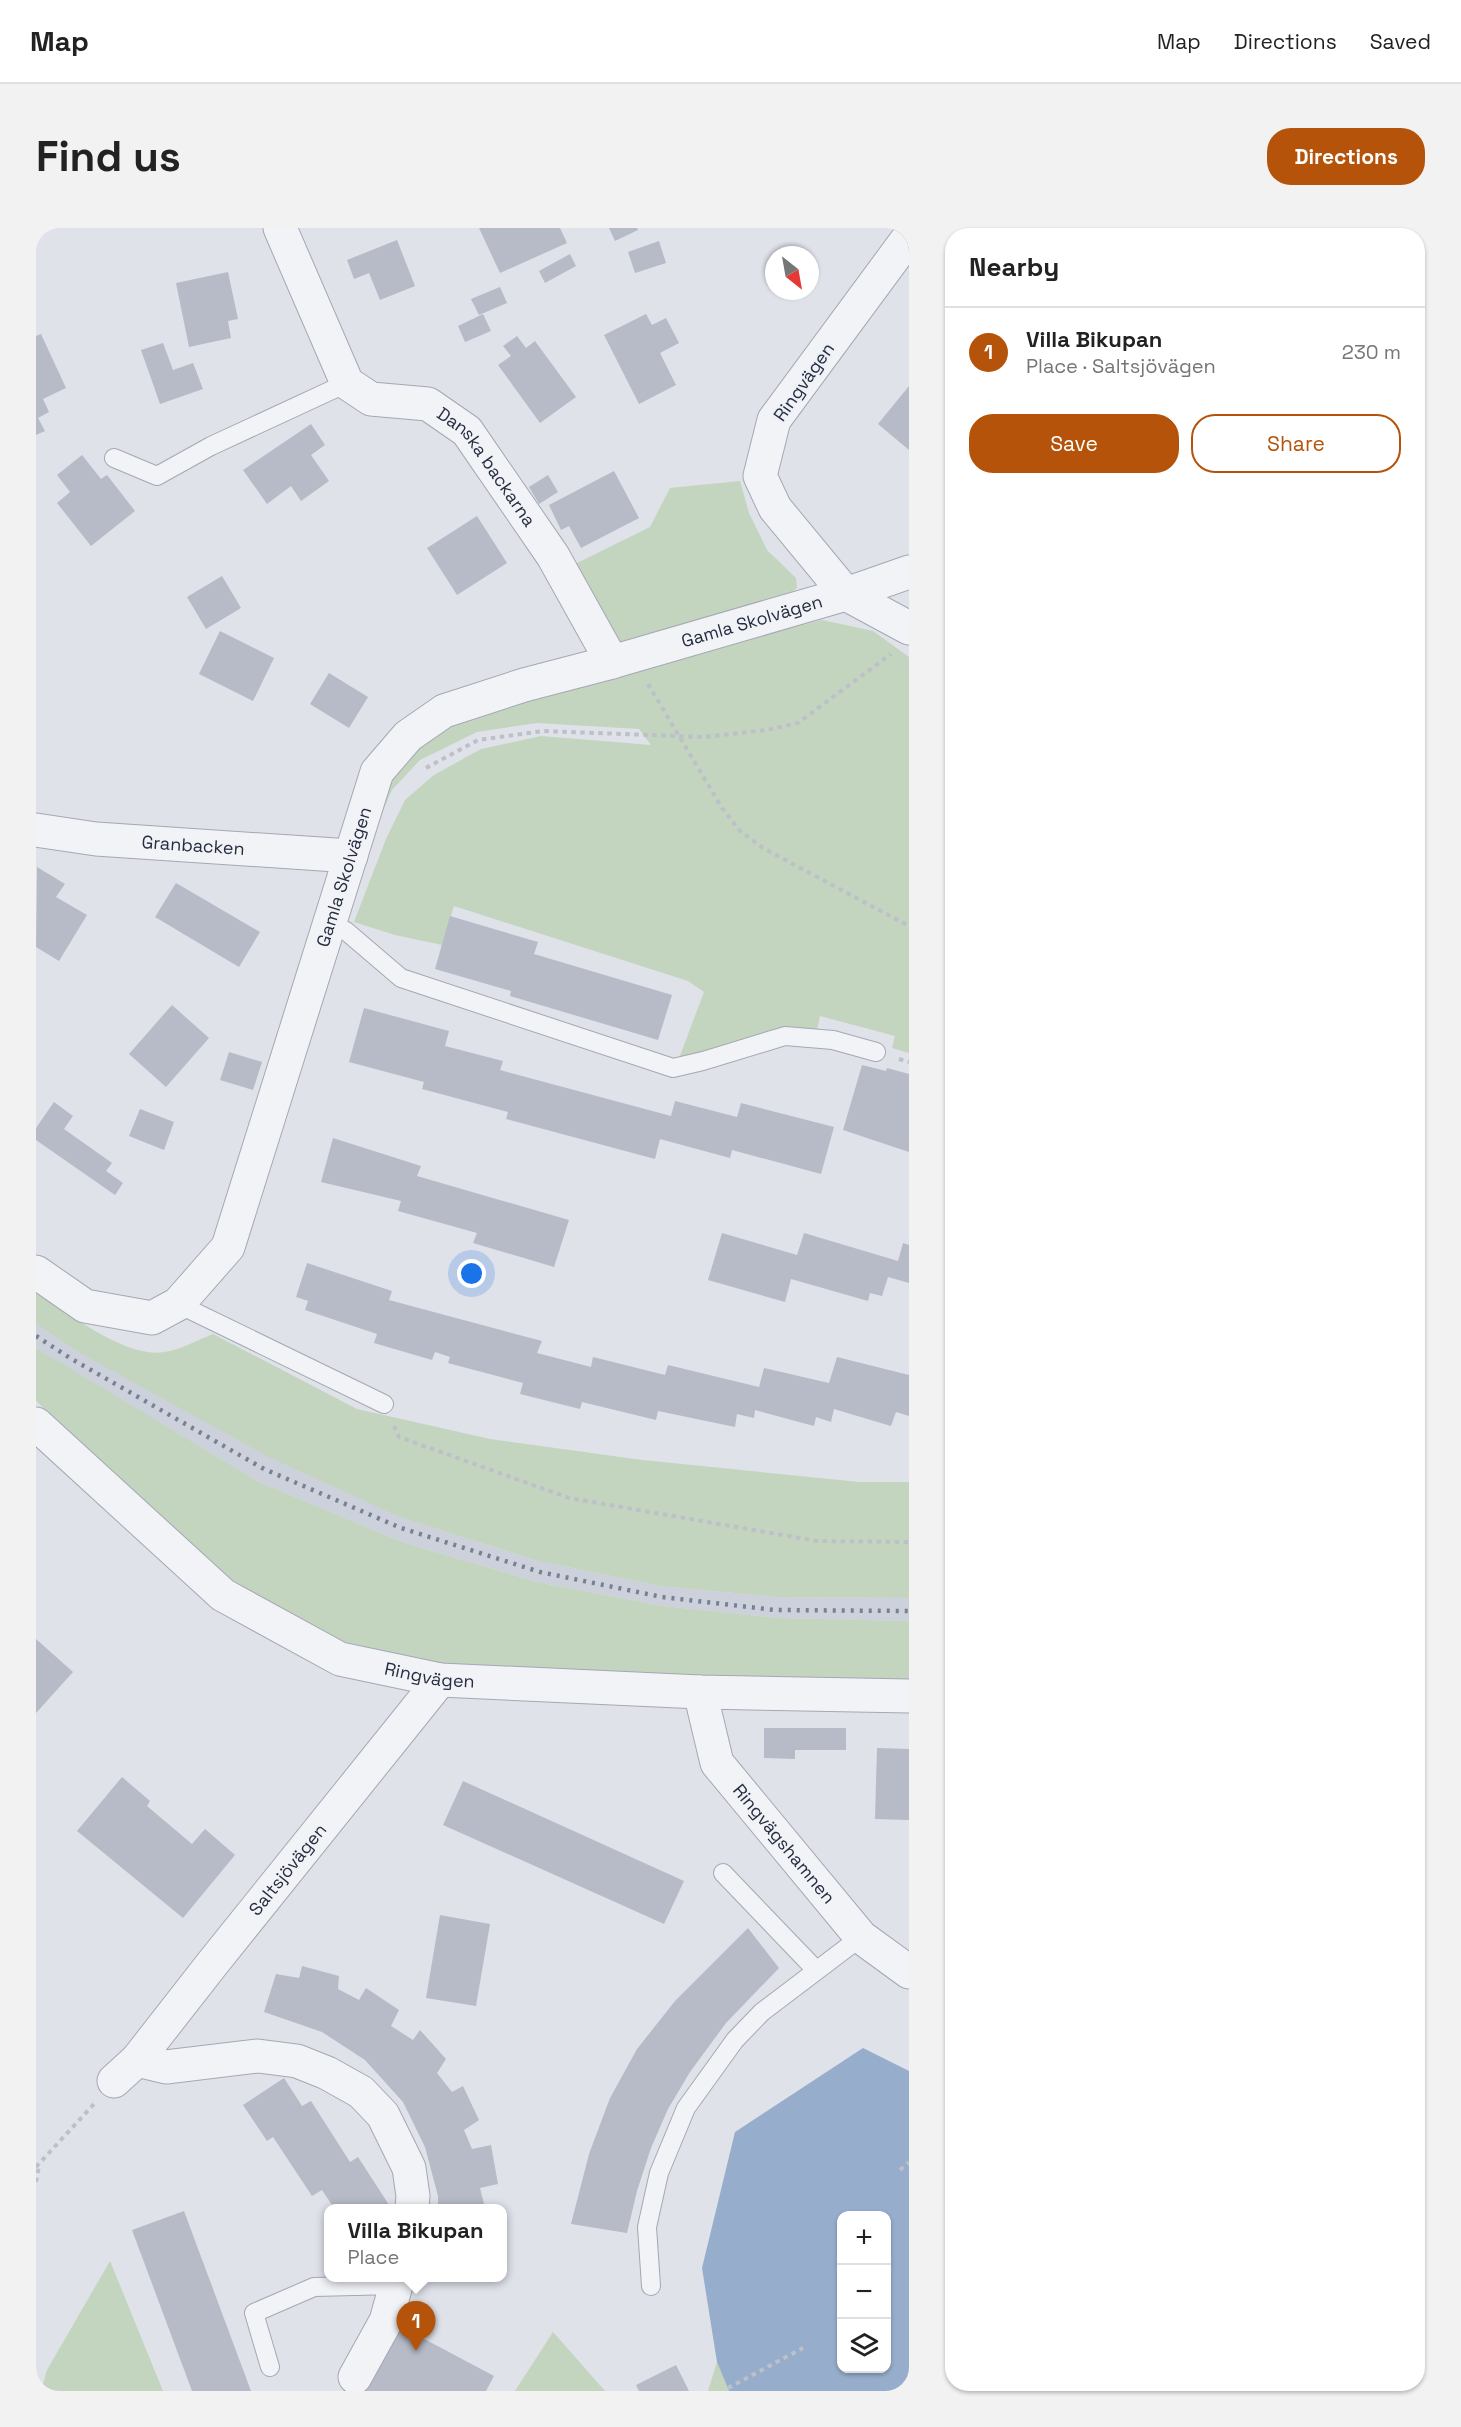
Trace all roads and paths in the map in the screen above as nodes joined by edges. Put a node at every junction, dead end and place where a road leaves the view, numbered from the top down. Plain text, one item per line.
1 (280, 228) edge
2 (909, 237) edge
3 (347, 383) junction
4 (114, 458) dead end
5 (909, 572) edge
6 (846, 594) junction
7 (901, 640) edge
8 (622, 659) junction
9 (677, 735) junction
10 (420, 774) dead end
11 (36, 830) edge
12 (351, 856) junction
13 (329, 926) junction
14 (909, 926) edge
15 (876, 1052) dead end
16 (36, 1272) edge
17 (178, 1304) junction
18 (384, 1404) joint
19 (36, 1424) edge
20 (909, 1542) edge
21 (440, 1680) junction
22 (700, 1692) junction
23 (909, 1696) edge
24 (723, 1873) dead end
25 (861, 1937) junction
26 (816, 1970) junction
27 (909, 1972) edge
28 (126, 2071) junction
29 (909, 2162) edge
30 (38, 2166) edge
31 (900, 2170) dead end
32 (36, 2182) edge
33 (412, 2204) edge
34 (383, 2282) edge
35 (397, 2282) edge
36 (651, 2286) dead end
37 (803, 2348) dead end
38 (270, 2367) dead end
39 (355, 2377) dead end
40 (728, 2388) dead end

1 - 3 street
2 - 6 street, Ringvägen
3 - 4 lane
3 - 8 street, Danska backarna
5 - 6 street
6 - 7 street, Ringvägen
6 - 8 street, Gamla Skolvägen
7 - 9 path
8 - 9 path
8 - 12 street, Gamla Skolvägen
9 - 10 path
9 - 14 path
11 - 12 street, Granbacken
12 - 13 street, Gamla Skolvägen
13 - 15 lane
13 - 17 street, Gamla Skolvägen
16 - 17 street, Gamla Skolvägen
17 - 18 lane
18 - 20 path
19 - 21 street, Ringvägen
21 - 22 street, Ringvägen
21 - 28 street, Saltsjövägen
22 - 23 street, Ringvägen
22 - 25 street, Ringvägshamnen
24 - 26 lane
25 - 26 lane
25 - 27 street, Ringvägshamnen
26 - 36 lane
28 - 30 path
28 - 33 street
29 - 31 path
30 - 32 path
34 - 38 lane
35 - 39 street
37 - 40 path

